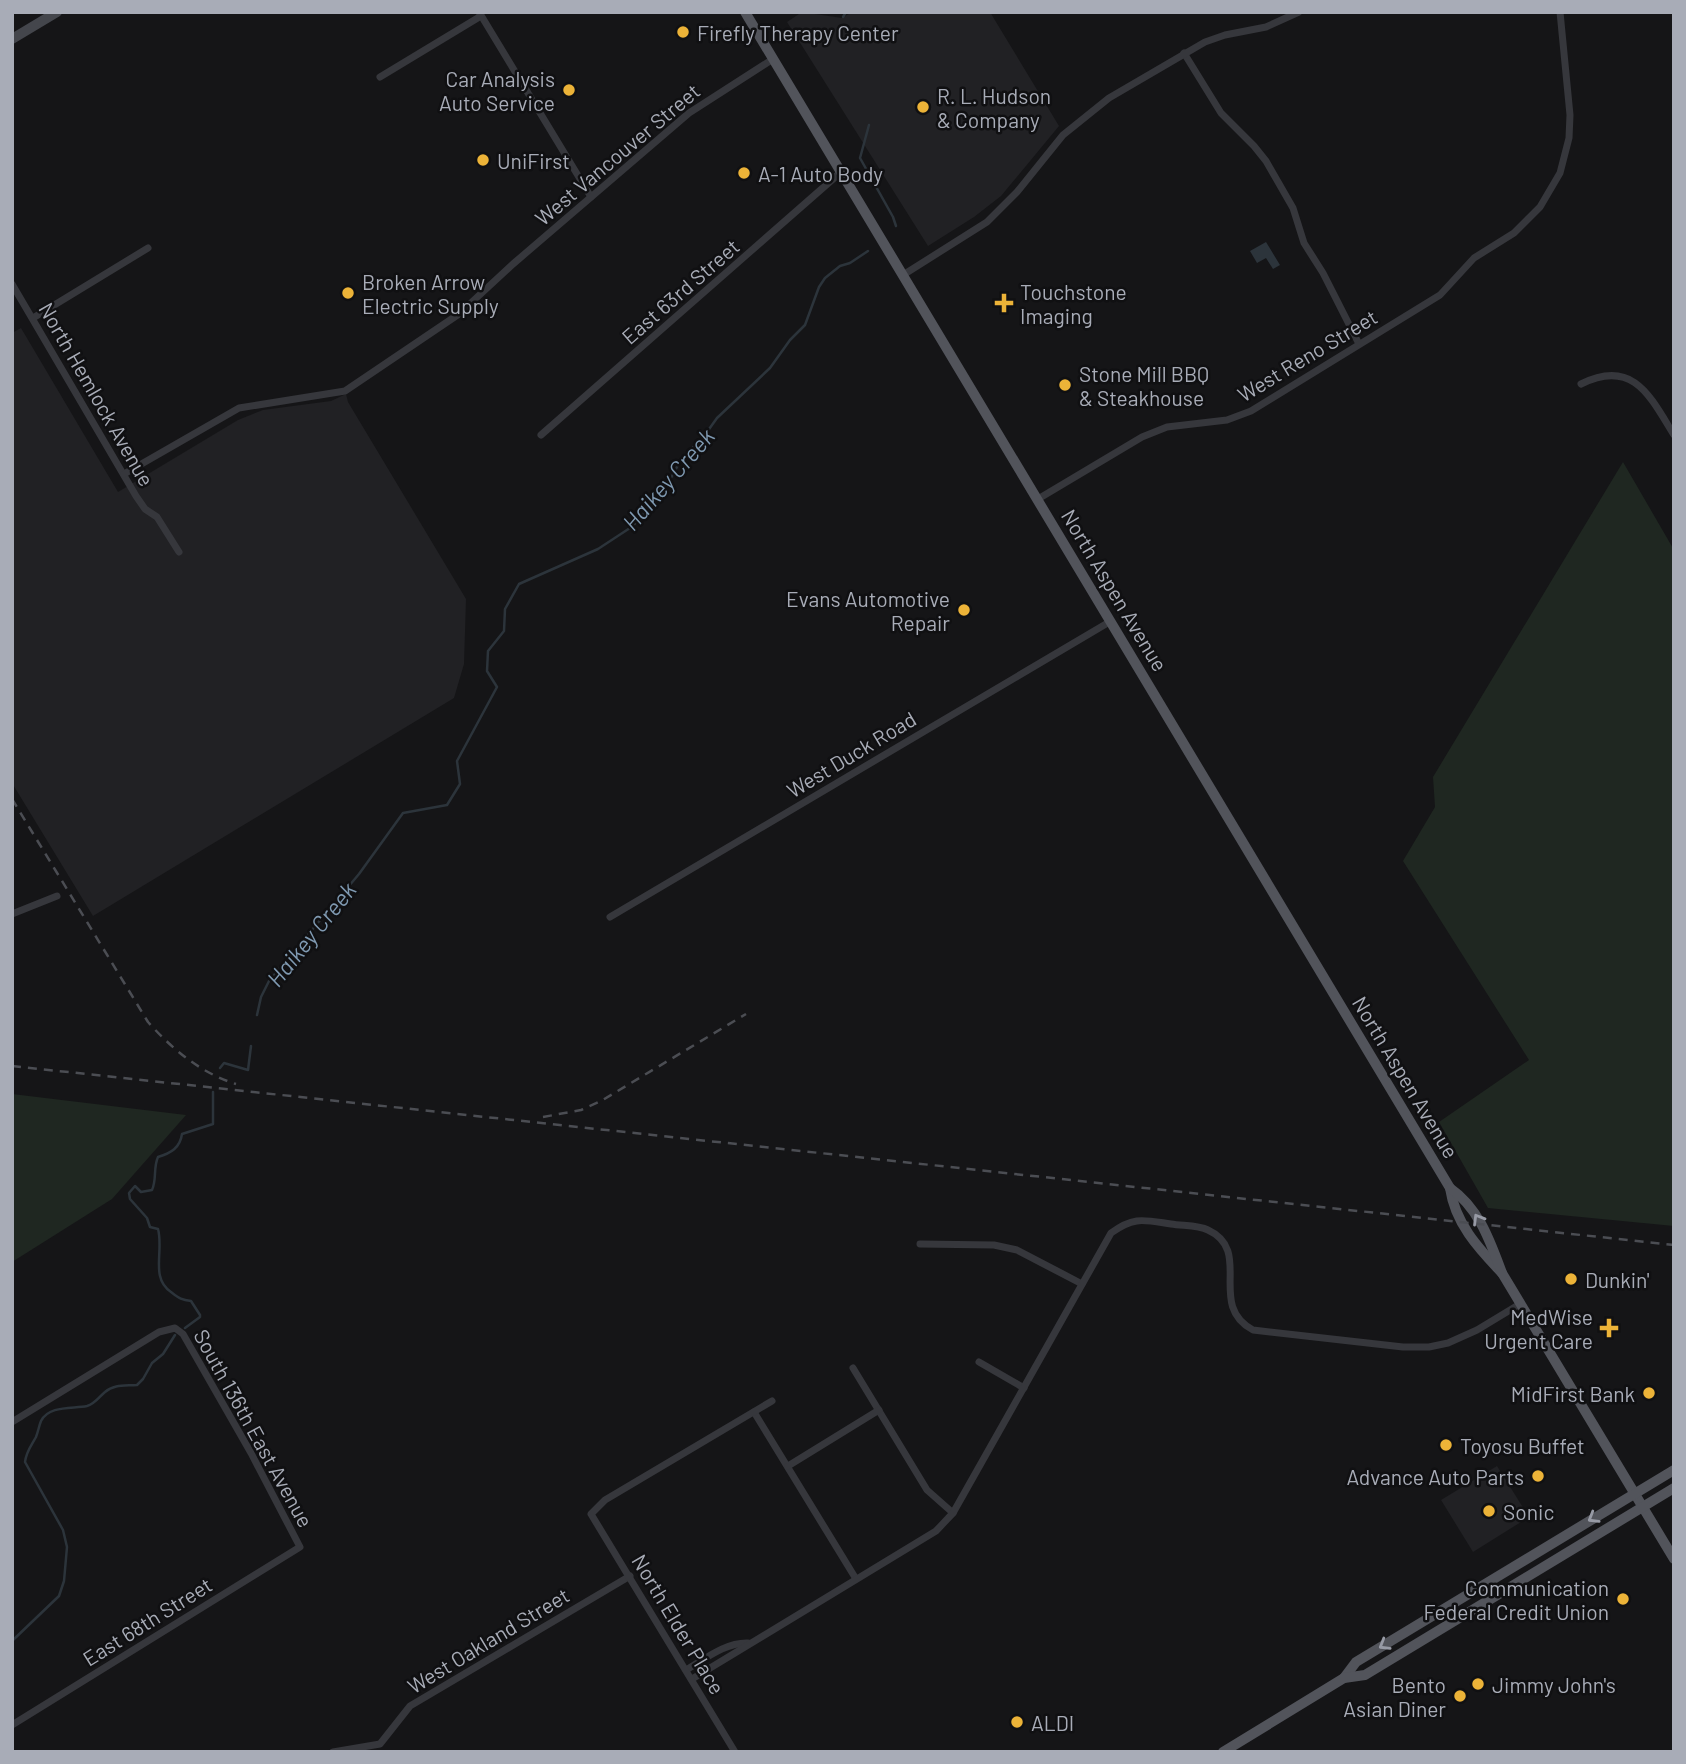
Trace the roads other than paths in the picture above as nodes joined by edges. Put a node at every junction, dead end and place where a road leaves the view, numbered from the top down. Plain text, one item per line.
1 (57, 12) edge
2 (745, 12) edge
3 (1299, 12) edge
4 (1560, 12) edge
5 (480, 14) edge
6 (12, 39) edge
7 (1184, 53) junction
8 (774, 59) junction
9 (380, 77) dead end
10 (841, 172) junction
11 (591, 197) junction
12 (148, 248) dead end
13 (903, 275) junction
14 (12, 284) edge
15 (33, 318) junction
16 (1359, 344) junction
17 (1581, 384) dead end
18 (1673, 433) edge
19 (541, 435) dead end
20 (124, 474) junction
21 (1038, 499) junction
22 (179, 552) dead end
23 (1111, 621) junction
24 (57, 896) dead end
25 (12, 914) edge
26 (610, 917) dead end
27 (920, 1244) dead end
28 (1082, 1284) junction
29 (1520, 1304) junction
30 (979, 1362) dead end
31 (853, 1368) dead end
32 (1024, 1388) junction
33 (772, 1402) dead end
34 (879, 1410) junction
35 (754, 1412) junction
36 (12, 1422) edge
37 (788, 1466) junction
38 (1674, 1470) edge
39 (1674, 1488) edge
40 (1634, 1494) junction
41 (1642, 1507) junction
42 (953, 1513) junction
43 (300, 1548) joint
44 (1674, 1559) edge
45 (630, 1576) junction
46 (856, 1579) junction
47 (1474, 1591) junction
48 (1482, 1604) junction
49 (748, 1643) junction
50 (686, 1670) junction
51 (1344, 1678) junction
52 (692, 1679) junction
53 (12, 1725) edge
54 (381, 1748) edge
55 (333, 1752) edge
56 (735, 1752) edge
57 (1223, 1752) edge

1 - 6 main road
2 - 8 main road, North Aspen Avenue
3 - 7 street
4 - 16 street, West Reno Street
5 - 9 street
5 - 11 street
7 - 13 street
7 - 16 street
8 - 10 main road, North Aspen Avenue
8 - 11 street, West Vancouver Street
10 - 13 main road, North Aspen Avenue
10 - 19 street, East 63rd Street
11 - 20 street, West Vancouver Street
12 - 15 street
13 - 21 main road, North Aspen Avenue
14 - 15 street, North Hemlock Avenue
15 - 20 street, North Hemlock Avenue
16 - 21 street, West Reno Street
17 - 18 street
20 - 22 street, North Hemlock Avenue
21 - 23 main road, North Aspen Avenue
23 - 26 street, West Duck Road
23 - 29 main road, North Aspen Avenue
24 - 25 street
27 - 28 street
28 - 29 street
28 - 32 street
29 - 40 main road, North Aspen Avenue
30 - 32 street
31 - 34 street
32 - 42 street
33 - 35 street
34 - 37 street
34 - 42 street
35 - 37 street
35 - 45 street, North Elder Place
36 - 43 street, South 136th East Avenue
37 - 46 street
38 - 40 main road
39 - 41 main road
40 - 41 main road, North Aspen Avenue
40 -> 47 main road
41 - 44 main road, North Aspen Avenue
41 - 48 main road
42 - 46 street
43 - 53 street, East 68th Street
45 - 50 street, North Elder Place
45 - 54 street, West Oakland Street
46 - 49 street
47 - 48 main road
47 -> 51 main road
48 - 51 main road
49 - 50 street
49 - 52 street
50 - 52 street, North Elder Place
51 - 57 main road
52 - 56 street, North Elder Place
54 - 55 street, West Oakland Street

